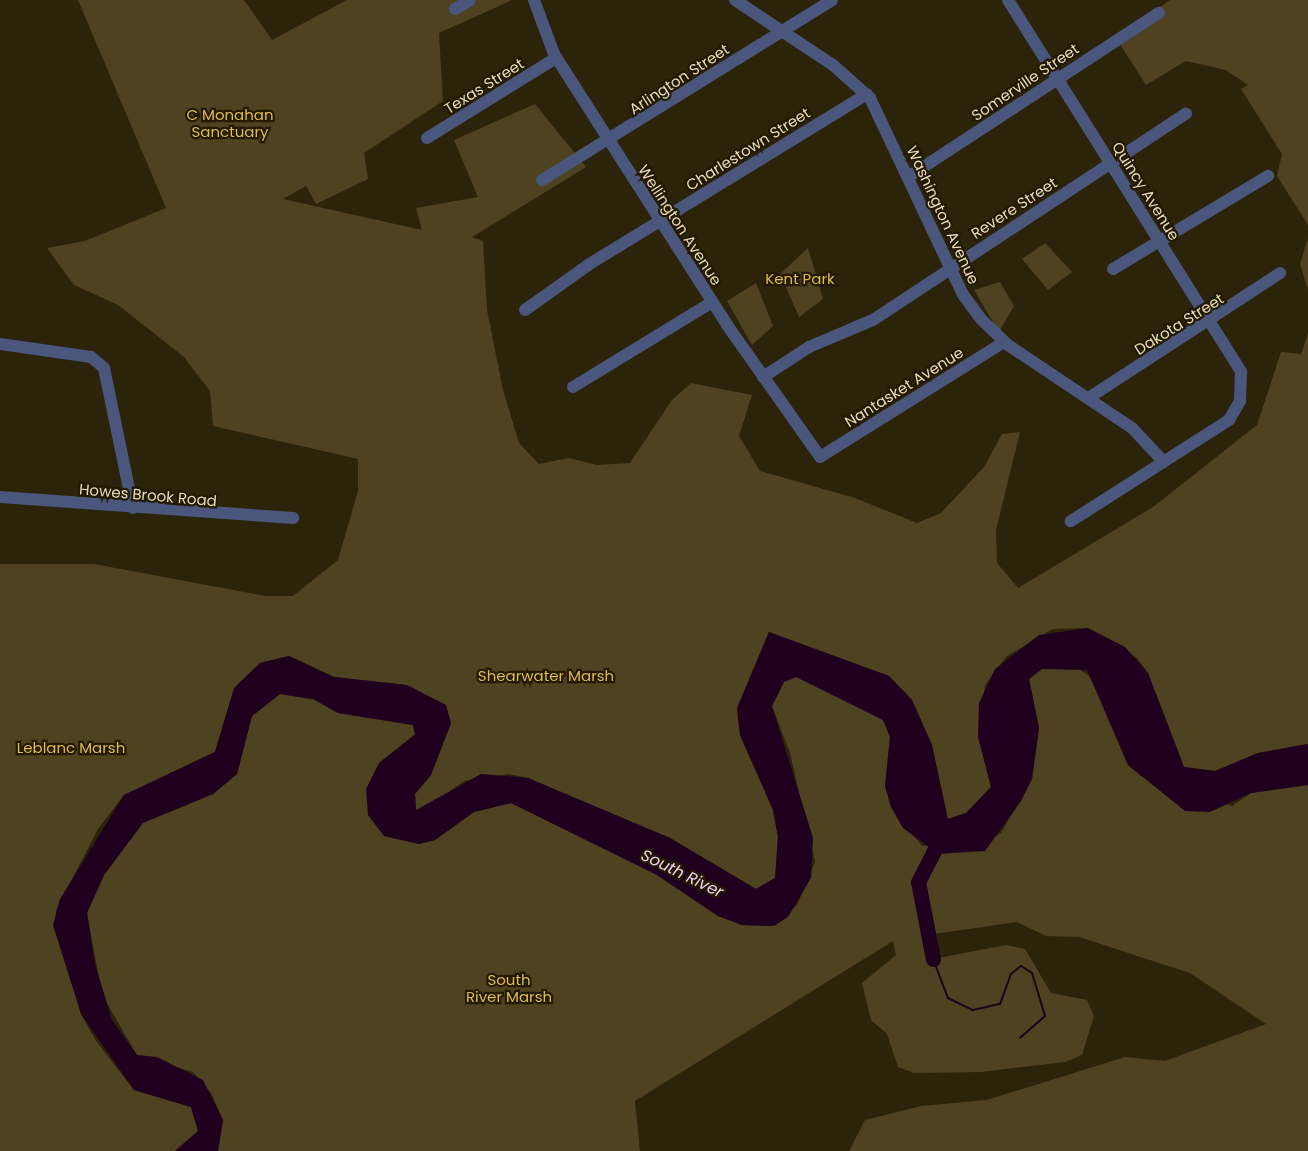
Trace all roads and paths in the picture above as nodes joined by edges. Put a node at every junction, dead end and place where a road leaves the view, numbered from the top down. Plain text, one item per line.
1 (470, 0) edge
2 (534, 0) edge
3 (735, 0) edge
4 (832, 0) edge
5 (1008, 0) edge
6 (455, 9) dead end
7 (1159, 13) dead end
8 (782, 30) junction
9 (556, 58) junction
10 (1058, 77) junction
11 (867, 94) junction
12 (1186, 114) dead end
13 (427, 138) dead end
14 (609, 141) junction
15 (1111, 164) junction
16 (1268, 176) dead end
17 (908, 177) junction
18 (542, 180) dead end
19 (660, 221) junction
20 (1160, 241) junction
21 (950, 268) junction
22 (1113, 269) dead end
23 (1280, 273) dead end
24 (712, 302) junction
25 (525, 310) dead end
26 (1211, 322) junction
27 (1004, 342) junction
28 (0, 344) edge
29 (763, 377) junction
30 (573, 387) dead end
31 (1090, 397) junction
32 (820, 457) joint
33 (1161, 459) junction
34 (0, 497) edge
35 (133, 508) junction
36 (293, 518) dead end
37 (1071, 521) dead end

1 - 6 street
2 - 9 street, Wellington Avenue
3 - 8 street, Washington Avenue
4 - 8 street, Arlington Street
5 - 10 street, Quincy Avenue
7 - 10 street, Somerville Street
8 - 11 street, Washington Avenue
8 - 14 street, Arlington Street
9 - 13 street, Texas Street
9 - 14 street, Wellington Avenue
10 - 15 street, Quincy Avenue
10 - 17 street, Somerville Street
11 - 17 street, Washington Avenue
11 - 19 street, Charlestown Street
12 - 15 street, Revere Street
14 - 18 street, Arlington Street
14 - 19 street, Wellington Avenue
15 - 20 street, Quincy Avenue
15 - 21 street, Revere Street
16 - 20 street
17 - 21 street, Washington Avenue
19 - 24 street, Wellington Avenue
19 - 25 street, Charlestown Street
20 - 22 street
20 - 26 street, Quincy Avenue
21 - 27 street, Washington Avenue
21 - 29 street, Revere Street
23 - 26 street, Dakota Street
24 - 29 street, Wellington Avenue
24 - 30 street
26 - 31 street, Dakota Street
26 - 33 street, Quincy Avenue
27 - 31 street, Washington Avenue
27 - 32 street, Nantasket Avenue
28 - 35 street
29 - 32 street, Wellington Avenue
31 - 33 street, Washington Avenue
33 - 37 street
34 - 35 street, Howes Brook Road
35 - 36 street, Howes Brook Road

